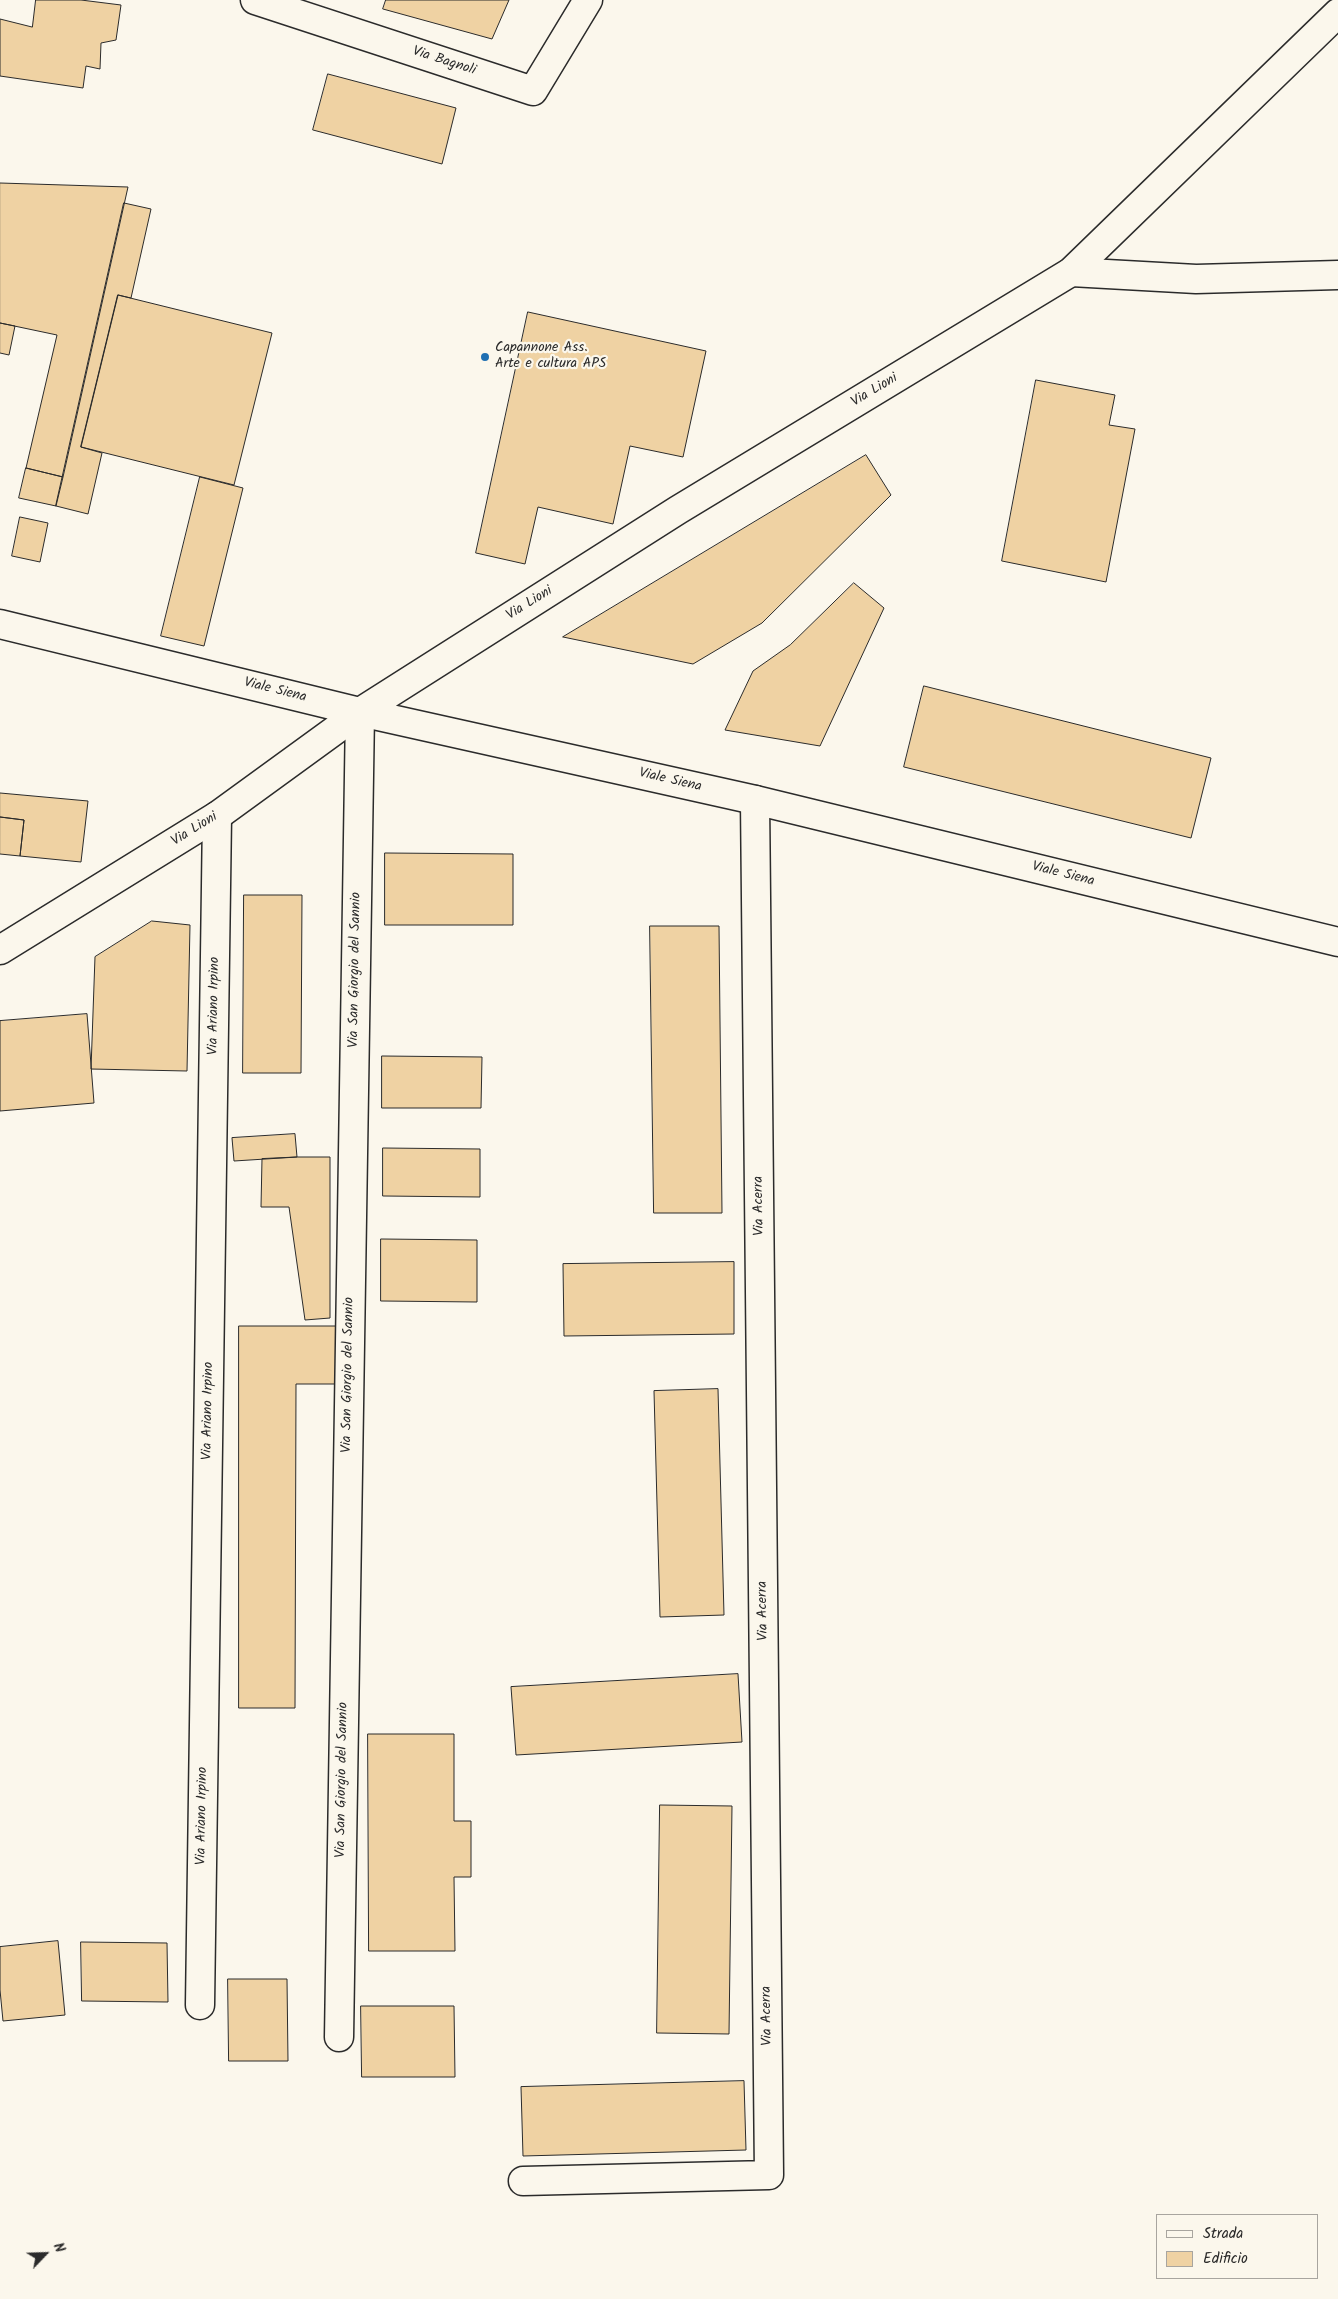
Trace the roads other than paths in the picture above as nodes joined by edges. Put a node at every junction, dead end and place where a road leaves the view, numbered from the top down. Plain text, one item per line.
1 (255, 0) edge
2 (588, 0) edge
3 (1338, 13) edge
4 (1071, 272) junction
5 (1338, 275) edge
6 (0, 624) edge
7 (360, 712) junction
8 (756, 800) junction
9 (218, 816) junction
10 (1338, 942) edge
11 (0, 950) edge
12 (200, 2005) dead end
13 (339, 2038) dead end
14 (523, 2181) dead end

1 - 2 street, Via Bagnoli
3 - 4 street, Via Lioni
4 - 5 street
4 - 7 street, Via Lioni
6 - 7 street, Viale Siena
7 - 8 street, Viale Siena
7 - 9 street, Via Lioni
7 - 13 street, Via San Giorgio del Sannio
8 - 10 street, Viale Siena
8 - 14 street, Via Acerra
9 - 11 street, Via Lioni
9 - 12 street, Via Ariano Irpino

